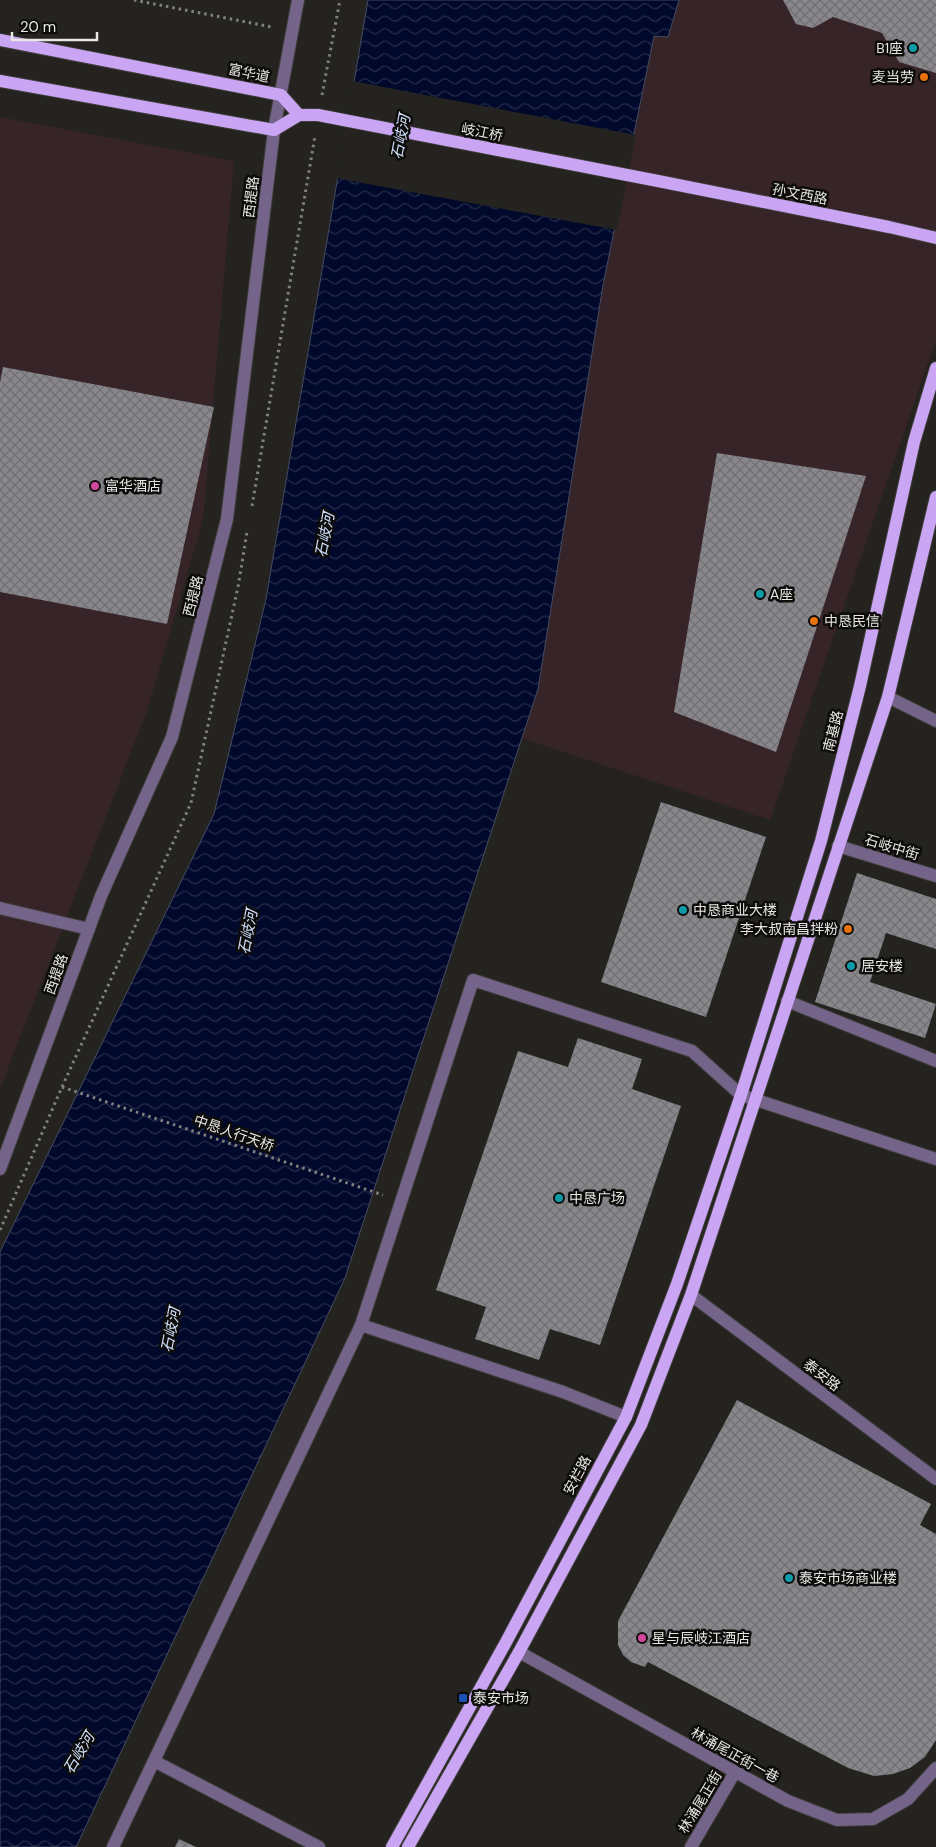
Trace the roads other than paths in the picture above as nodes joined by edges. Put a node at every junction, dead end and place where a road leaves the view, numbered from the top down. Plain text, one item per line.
1 (298, 0) edge
2 (0, 40) edge
3 (0, 81) edge
4 (281, 95) junction
5 (299, 115) junction
6 (274, 130) junction
7 (658, 181) joint
8 (936, 238) edge
9 (936, 368) edge
10 (936, 497) edge
11 (888, 697) junction
12 (936, 721) edge
13 (838, 846) junction
14 (936, 876) edge
15 (0, 908) edge
16 (89, 929) junction
17 (787, 1001) junction
18 (936, 1061) edge
19 (741, 1096) junction
20 (756, 1100) junction
21 (936, 1159) edge
22 (0, 1169) edge
23 (691, 1295) junction
24 (361, 1325) junction
25 (626, 1417) junction
26 (936, 1479) edge
27 (519, 1652) junction
28 (154, 1761) junction
29 (936, 1768) edge
30 (735, 1772) junction
31 (113, 1847) edge
32 (319, 1847) edge
33 (392, 1847) edge
34 (408, 1847) edge
35 (690, 1847) edge

1 - 4 street, 西提路
2 - 4 main road, 富华道
3 - 6 main road
4 - 5 main road, 富华道
4 - 6 street, 西提路
5 - 6 main road
5 - 7 main road, 岐江桥
6 - 16 street, 西提路
7 - 8 main road, 孙文西路
9 - 19 main road, 南基路
10 - 11 main road
11 - 12 street
11 - 13 main road
13 - 14 street, 石岐中街
13 - 17 main road
15 - 16 street
16 - 22 street, 西提路
17 - 18 street
17 - 20 main road
19 - 20 street
19 - 24 street
19 - 25 main road, 安栏路
20 - 21 street
20 - 23 main road
23 - 26 street, 泰安路
23 - 27 main road
24 - 25 street
24 - 28 street
25 - 33 main road, 安栏路
27 - 30 street, 林涌尾正街一巷
27 - 34 main road
28 - 31 street
28 - 32 street
29 - 30 street, 林涌尾正街一巷
30 - 35 street, 林涌尾正街

